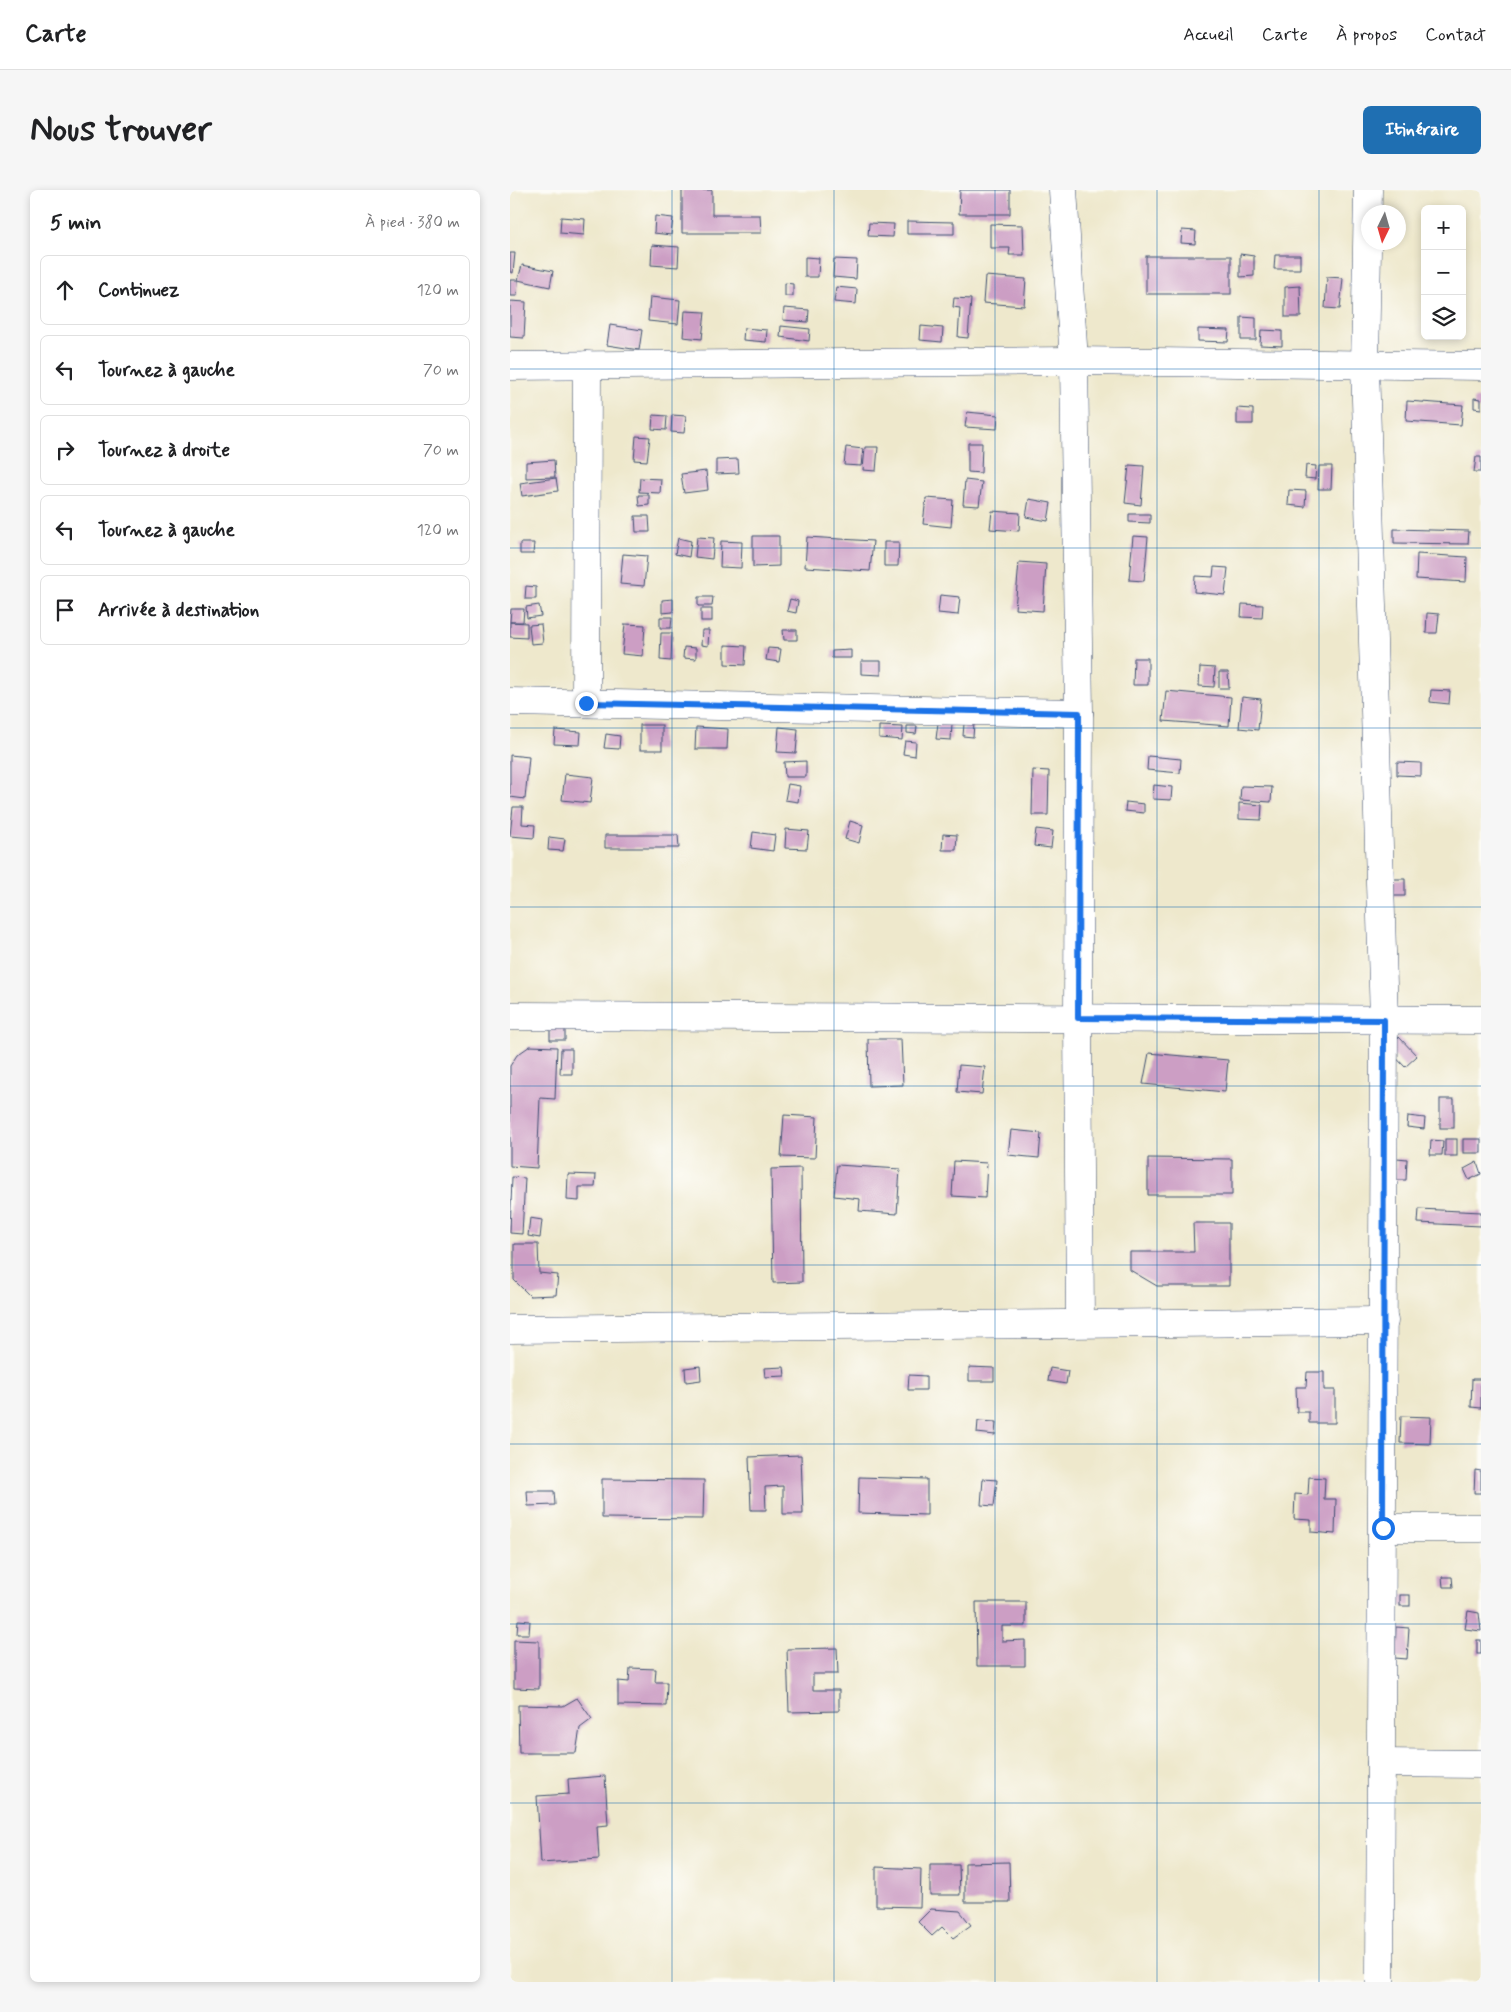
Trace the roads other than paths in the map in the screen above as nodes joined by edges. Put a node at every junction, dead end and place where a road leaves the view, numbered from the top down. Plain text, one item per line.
1 (1063, 190) edge
2 (1368, 190) edge
3 (1074, 361) junction
4 (587, 365) junction
5 (1365, 365) junction
6 (510, 366) edge
7 (1481, 366) edge
8 (510, 702) edge
9 (586, 703) junction
10 (1079, 713) junction
11 (510, 1016) edge
12 (1078, 1018) junction
13 (1384, 1020) junction
14 (1481, 1020) edge
15 (1384, 1321) junction
16 (1080, 1323) junction
17 (510, 1329) edge
18 (1383, 1528) junction
19 (1481, 1528) edge
20 (1381, 1763) junction
21 (1481, 1764) edge
22 (1380, 1982) edge

1 - 3 street
2 - 5 street
3 - 4 street
3 - 5 street
3 - 10 street
4 - 6 street
4 - 9 street
5 - 7 street
5 - 13 street
8 - 9 street
9 - 10 street
10 - 12 street
11 - 12 street
12 - 13 street
12 - 16 street
13 - 14 street
13 - 15 street
15 - 16 street
15 - 18 street
16 - 17 street
18 - 19 street
18 - 20 street
20 - 21 street
20 - 22 street

